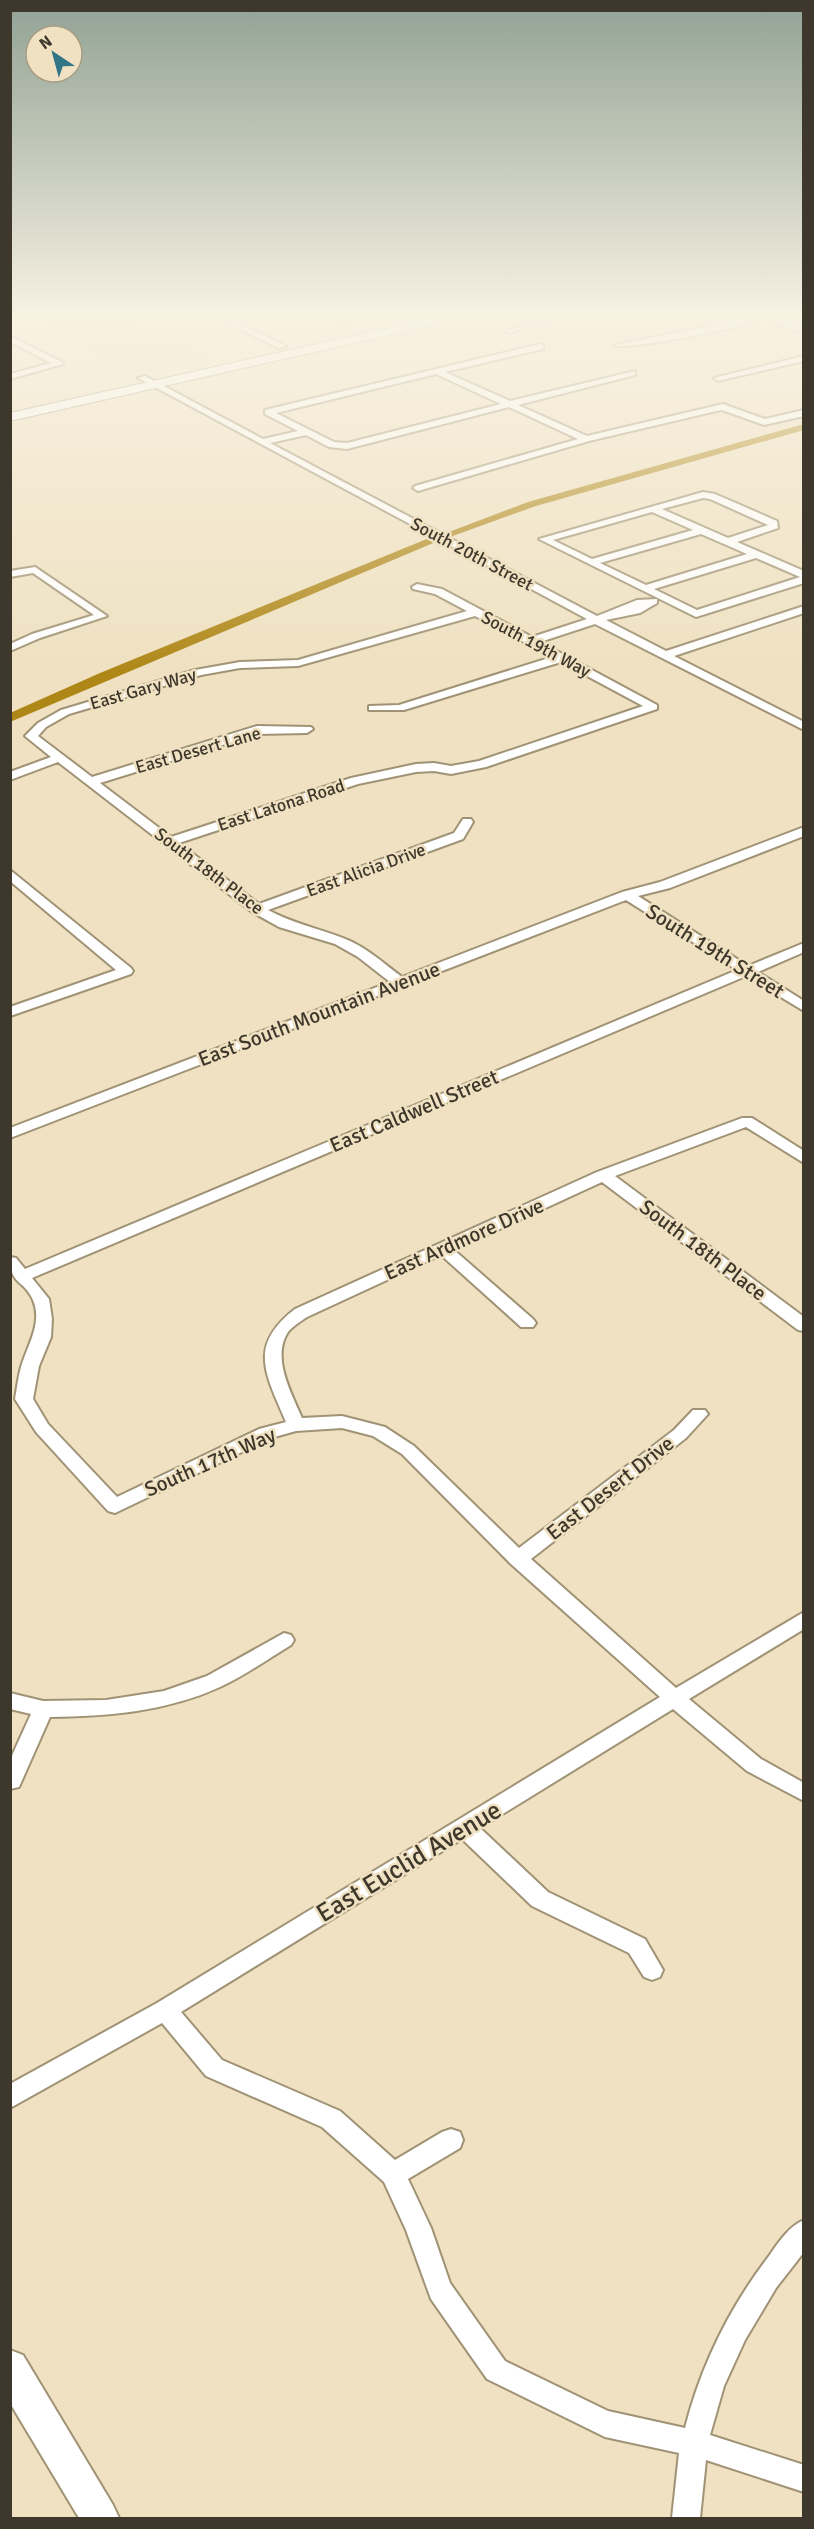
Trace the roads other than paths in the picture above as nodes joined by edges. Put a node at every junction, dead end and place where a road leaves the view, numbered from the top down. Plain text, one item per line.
1 (253, 437) edge
2 (272, 437) edge
3 (319, 437) edge
4 (376, 437) edge
5 (582, 437) edge
6 (594, 437) edge
7 (586, 439) junction
8 (259, 440) junction
9 (418, 488) dead end
10 (653, 509) junction
11 (700, 531) junction
12 (730, 541) junction
13 (758, 554) junction
14 (591, 562) junction
15 (10, 574) edge
16 (804, 577) edge
17 (417, 587) dead end
18 (645, 589) junction
19 (658, 600) junction
20 (804, 609) edge
21 (476, 612) junction
22 (597, 620) junction
23 (531, 641) junction
24 (10, 648) edge
25 (665, 655) junction
26 (561, 658) junction
27 (653, 707) joint
28 (373, 708) dead end
29 (804, 727) edge
30 (307, 729) dead end
31 (31, 736) joint
32 (59, 758) junction
33 (10, 776) edge
34 (92, 781) junction
35 (467, 822) dead end
36 (804, 822) edge
37 (804, 831) edge
38 (170, 842) junction
39 (10, 874) edge
40 (28, 889) junction
41 (627, 895) junction
42 (10, 896) edge
43 (257, 909) junction
44 (804, 946) edge
45 (746, 970) junction
46 (400, 983) junction
47 (804, 1007) edge
48 (10, 1012) edge
49 (10, 1134) edge
50 (804, 1158) edge
51 (603, 1175) junction
52 (442, 1248) junction
53 (10, 1262) edge
54 (24, 1275) junction
55 (527, 1323) dead end
56 (804, 1326) edge
57 (699, 1414) dead end
58 (296, 1425) junction
59 (518, 1559) junction
60 (804, 1619) edge
61 (284, 1640) dead end
62 (675, 1698) junction
63 (10, 1701) edge
64 (43, 1709) junction
65 (12, 1781) dead end
66 (804, 1793) edge
67 (465, 1828) junction
68 (652, 1970) dead end
69 (165, 2010) junction
70 (10, 2097) edge
71 (451, 2140) dead end
72 (393, 2174) junction
73 (804, 2232) edge
74 (10, 2368) edge
75 (694, 2443) junction
76 (804, 2479) edge
77 (100, 2518) edge
78 (686, 2518) edge

1 - 8 street, South 20th Street
2 - 8 street
3 - 4 street
5 - 7 street
6 - 7 street
7 - 9 street
8 - 22 street, South 20th Street
10 - 11 street
10 - 12 street
10 - 14 street
11 - 12 street
11 - 14 street
12 - 13 street
13 - 16 street
13 - 18 street
14 - 18 street
15 - 24 street
16 - 19 street
17 - 21 street, South 19th Way
18 - 19 street
19 - 22 street
20 - 25 street
21 - 23 street, South 19th Way
21 - 31 street, East Gary Way
22 - 23 street
22 - 25 street, South 20th Street
23 - 26 street, South 19th Way
25 - 29 street, South 20th Street
26 - 27 street, South 19th Way
26 - 28 street
27 - 38 street, East Latona Road
30 - 34 street, East Desert Lane
31 - 32 street, South 18th Place
32 - 33 street
32 - 34 street, South 18th Place
34 - 38 street, South 18th Place
35 - 43 street, East Alicia Drive
36 - 41 street, East South Mountain Avenue
37 - 41 street, East South Mountain Avenue
38 - 43 street, South 18th Place
39 - 40 street
40 - 42 street
40 - 48 street
41 - 45 street, South 19th Street
41 - 46 street, East South Mountain Avenue
43 - 46 street, South 18th Place
44 - 45 street, East Caldwell Street
45 - 47 street, South 19th Street
45 - 54 street, East Caldwell Street
46 - 49 street, East South Mountain Avenue
50 - 51 street, East Ardmore Drive
51 - 52 street, East Ardmore Drive
51 - 56 street, South 18th Place
52 - 55 street
52 - 58 street, East Ardmore Drive
53 - 54 street, South 17th Way
54 - 58 street, South 17th Way
57 - 59 street, East Desert Drive
58 - 59 street, South 17th Way
59 - 62 street, South 17th Way
60 - 62 street, East Euclid Avenue
61 - 64 street
62 - 66 street, South 17th Way
62 - 67 street, East Euclid Avenue
63 - 64 street
64 - 65 street
67 - 68 street
67 - 69 street, East Euclid Avenue
69 - 70 street, East Euclid Avenue
69 - 72 street
71 - 72 street
72 - 75 street
73 - 75 street
74 - 77 main road
75 - 76 street
75 - 78 street

